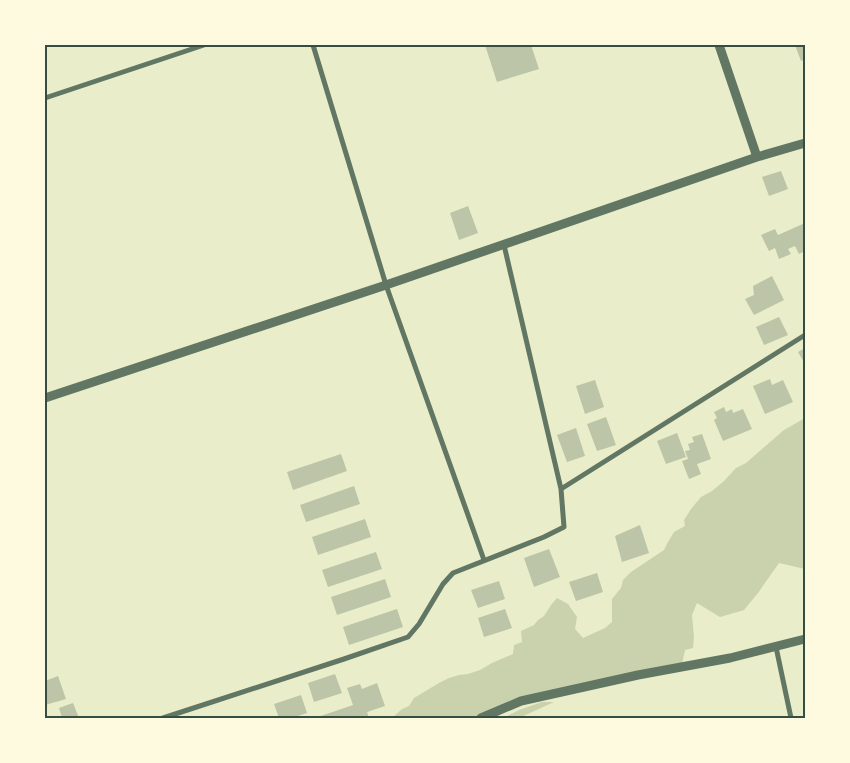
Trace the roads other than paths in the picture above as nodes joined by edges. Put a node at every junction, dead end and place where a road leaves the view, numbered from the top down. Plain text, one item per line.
1 (204, 45) edge
2 (312, 45) edge
3 (719, 45) edge
4 (45, 98) edge
5 (805, 143) edge
6 (757, 157) junction
7 (504, 245) junction
8 (386, 285) junction
9 (805, 335) edge
10 (45, 398) edge
11 (561, 489) junction
12 (484, 560) junction
13 (805, 639) edge
14 (776, 647) junction
15 (163, 718) edge
16 (481, 718) edge
17 (791, 718) edge

1 - 4 street
2 - 8 street
3 - 6 street
5 - 6 street
6 - 7 street
7 - 8 street
7 - 11 street
8 - 10 street
8 - 12 street
9 - 11 street
11 - 12 street
12 - 15 street
13 - 14 street
14 - 16 street
14 - 17 street

